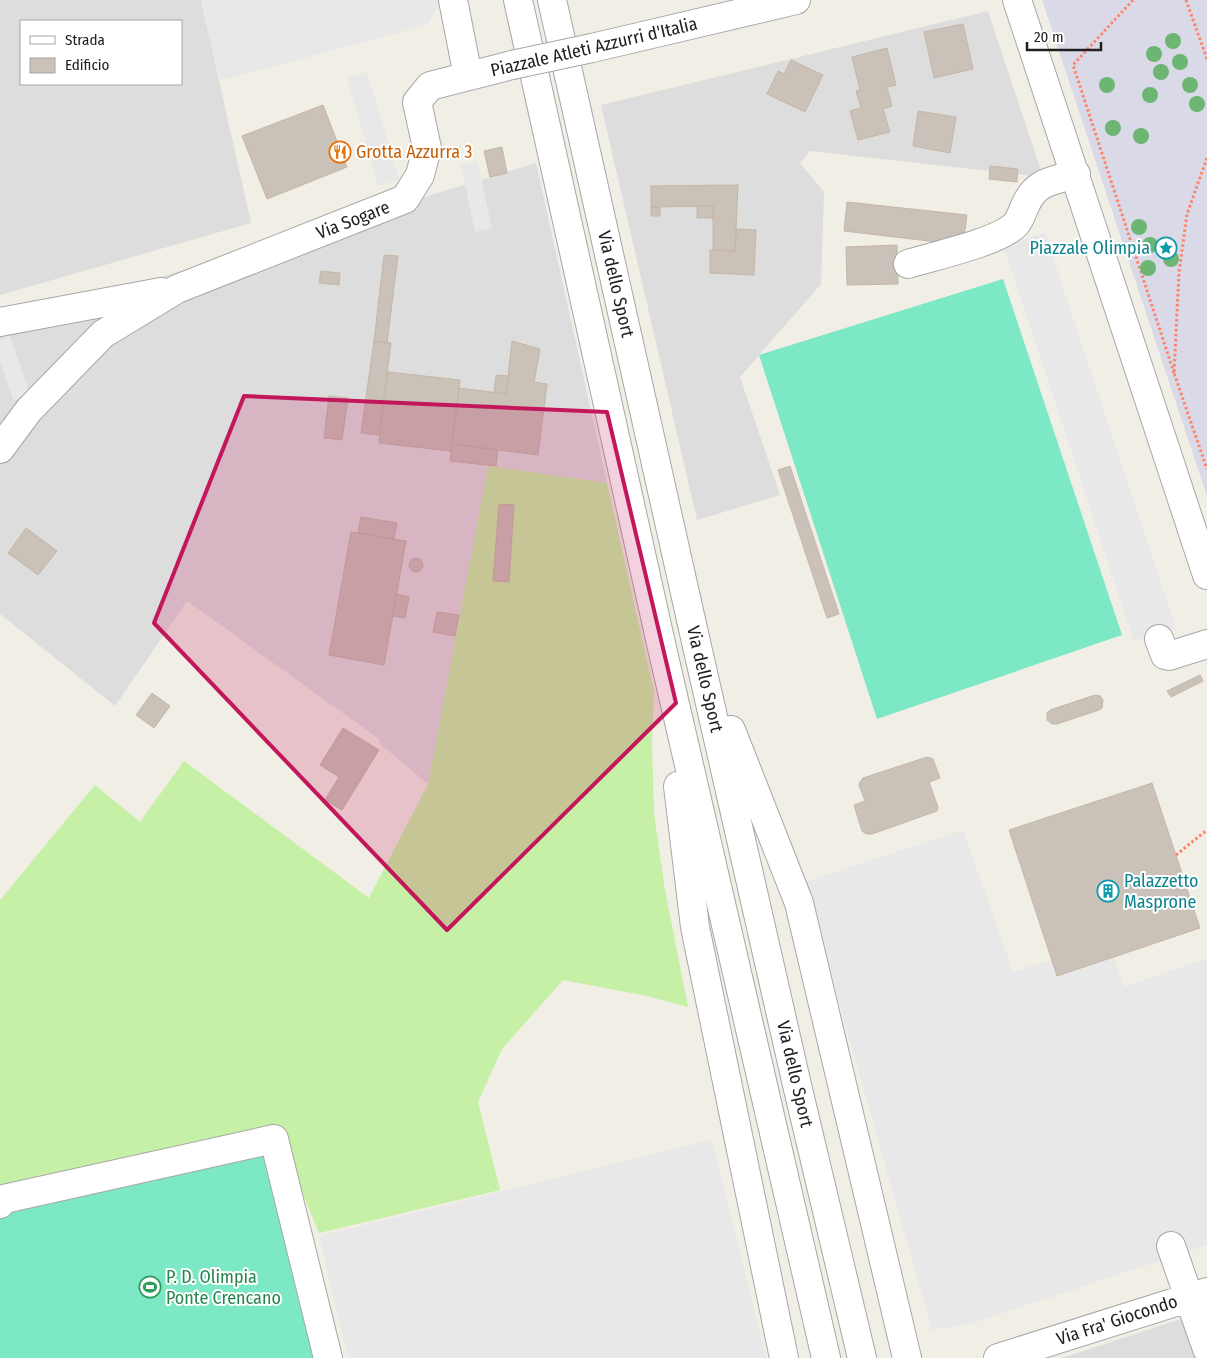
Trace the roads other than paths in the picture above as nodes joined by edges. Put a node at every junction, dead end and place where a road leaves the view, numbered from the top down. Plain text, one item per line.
1 (453, 0) edge
2 (518, 0) edge
3 (552, 0) edge
4 (796, 0) edge
5 (1017, 0) edge
6 (468, 76) junction
7 (1076, 174) junction
8 (908, 264) dead end
9 (177, 289) junction
10 (0, 322) edge
11 (0, 449) edge
12 (1207, 575) edge
13 (696, 642) junction
14 (1207, 644) edge
15 (1154, 647) dead end
16 (662, 648) junction
17 (0, 1204) edge
18 (1171, 1246) dead end
19 (1198, 1294) edge
20 (1207, 1350) edge
21 (328, 1358) edge
22 (784, 1358) edge
23 (826, 1358) edge
24 (862, 1358) edge
25 (907, 1358) edge
26 (998, 1358) edge

1 - 6 street, Piazzale Atleti Azzurri d'Italia
2 - 16 street, Via dello Sport
3 - 13 street, Via dello Sport
4 - 6 street, Piazzale Atleti Azzurri d'Italia, bridge
5 - 7 street
6 - 9 street, Via Sogare
7 - 8 street
7 - 12 street
9 - 10 street, Via Sogare
9 - 11 street, Via Sogare
13 - 24 street, Via dello Sport
13 - 25 street
14 - 15 street
16 - 22 street
16 - 23 street, Via dello Sport
17 - 21 street
18 - 19 street
19 - 20 street
19 - 26 street, Via Fra' Giocondo

